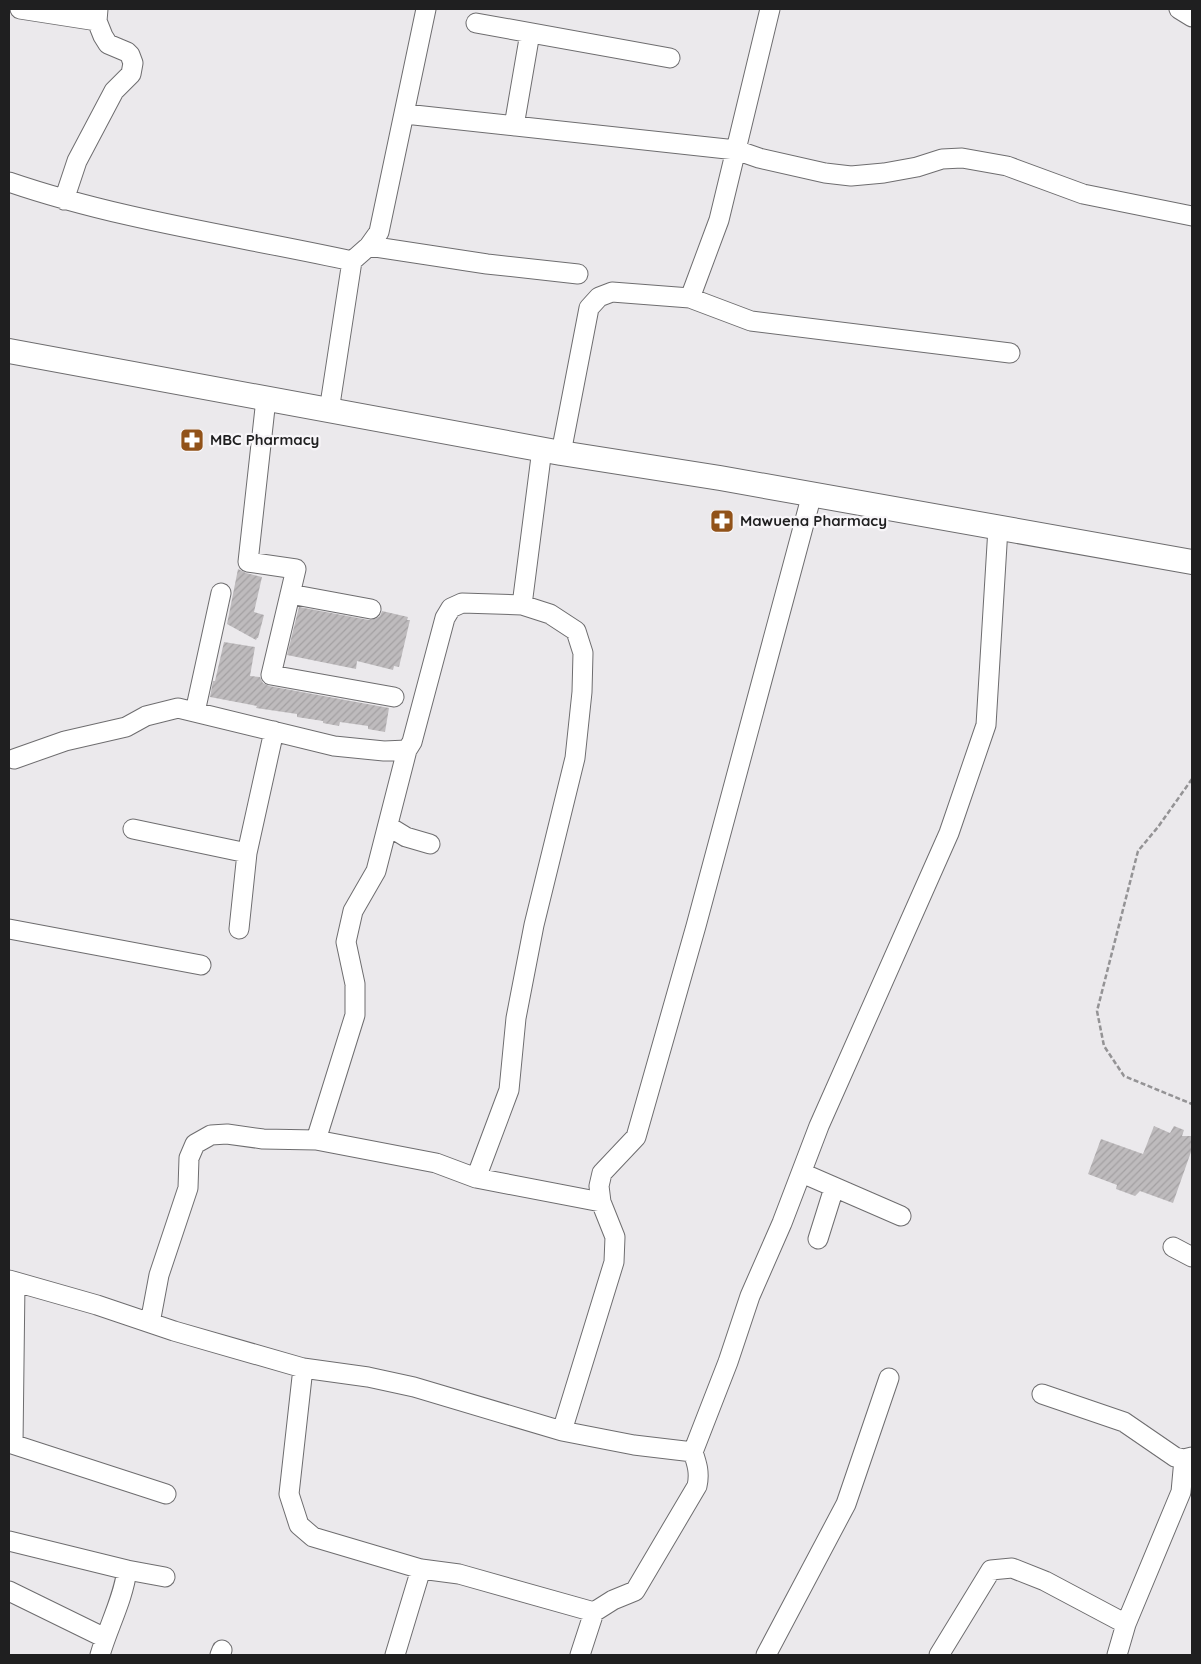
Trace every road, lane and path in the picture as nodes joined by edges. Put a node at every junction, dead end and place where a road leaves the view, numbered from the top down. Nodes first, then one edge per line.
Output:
1 (20, 9) edge
2 (426, 9) edge
3 (770, 9) edge
4 (1178, 9) edge
5 (97, 15) edge
6 (1192, 17) edge
7 (476, 23) dead end
8 (530, 32) junction
9 (670, 58) dead end
10 (405, 114) junction
11 (514, 126) junction
12 (736, 150) junction
13 (9, 182) edge
14 (64, 200) junction
15 (1192, 216) edge
16 (369, 246) junction
17 (352, 261) junction
18 (578, 274) dead end
19 (690, 298) junction
20 (9, 352) edge
21 (1010, 353) dead end
22 (266, 399) junction
23 (329, 411) junction
24 (551, 451) junction
25 (812, 494) junction
26 (998, 528) junction
27 (1192, 562) edge
28 (221, 593) dead end
29 (290, 594) junction
30 (522, 604) junction
31 (371, 608) dead end
32 (394, 696) dead end
33 (195, 712) junction
34 (274, 731) junction
35 (407, 750) junction
36 (14, 759) dead end
37 (1192, 779) edge
38 (388, 826) junction
39 (133, 829) dead end
40 (430, 844) dead end
41 (247, 853) junction
42 (9, 929) edge
43 (239, 929) dead end
44 (201, 965) dead end
45 (1192, 1104) edge
46 (316, 1140) junction
47 (802, 1174) junction
48 (476, 1178) junction
49 (834, 1188) junction
50 (601, 1202) junction
51 (901, 1216) dead end
52 (818, 1239) dead end
53 (1173, 1247) dead end
54 (1192, 1257) edge
55 (12, 1281) edge
56 (150, 1323) junction
57 (303, 1368) junction
58 (889, 1378) dead end
59 (1042, 1394) dead end
60 (562, 1431) junction
61 (11, 1444) edge
62 (693, 1452) junction
63 (1188, 1458) edge
64 (166, 1494) dead end
65 (9, 1541) edge
66 (421, 1569) junction
67 (127, 1570) junction
68 (165, 1578) dead end
69 (9, 1591) edge
70 (594, 1612) junction
71 (1126, 1624) junction
72 (102, 1647) edge
73 (394, 1655) edge
74 (580, 1655) edge
75 (766, 1655) edge
76 (939, 1655) edge
77 (1117, 1655) edge

1 - 5 street
2 - 10 street
3 - 12 street
4 - 6 street
5 - 14 street
7 - 8 street
8 - 9 street
8 - 11 street
10 - 11 street
10 - 16 street
11 - 12 street
12 - 15 street
12 - 19 street
13 - 14 street
14 - 17 street
16 - 17 street
16 - 18 street
17 - 23 street
19 - 21 street
19 - 24 street
20 - 22 main road
22 - 23 main road
22 - 29 street
23 - 24 main road
24 - 25 main road
24 - 30 street
25 - 26 main road
25 - 50 street
26 - 27 main road
26 - 47 street
28 - 33 street
29 - 31 street
29 - 32 street
30 - 35 street
30 - 48 street
33 - 34 street
33 - 36 street
34 - 35 street
34 - 41 street
35 - 38 street
37 - 45 path
38 - 40 street
38 - 46 street
39 - 41 street
41 - 43 street
42 - 44 street
46 - 48 street
46 - 56 street
47 - 49 street
47 - 62 street
48 - 50 street
49 - 51 street
49 - 52 street
50 - 60 street
53 - 54 street
55 - 56 street
55 - 61 street
56 - 57 street
57 - 60 street
57 - 66 street
58 - 75 street
59 - 63 street
60 - 62 street
61 - 64 street
62 - 70 street
63 - 71 street
65 - 67 street
66 - 70 street
66 - 73 street
67 - 68 street
67 - 72 street
69 - 72 street
70 - 74 street
71 - 76 street
71 - 77 street

